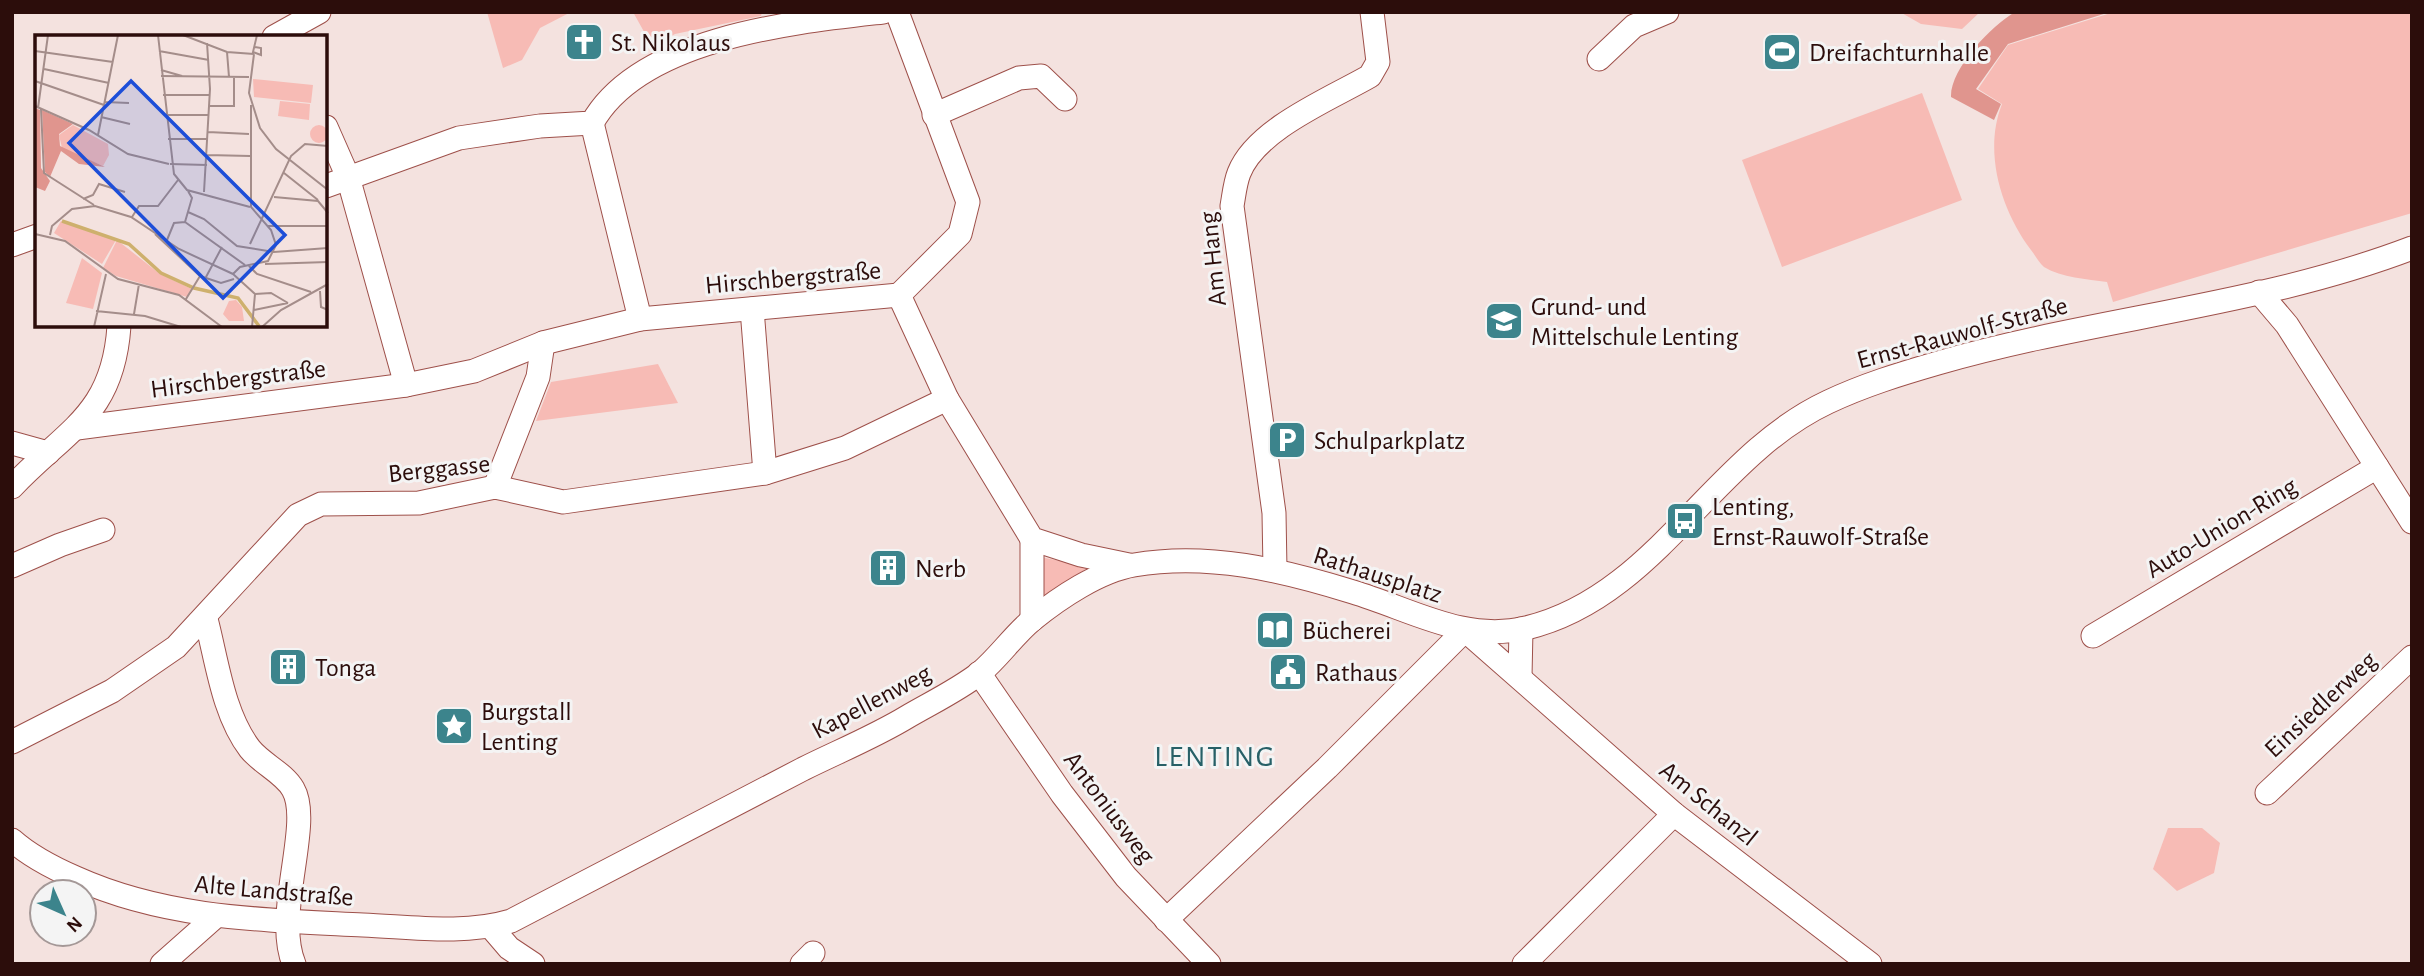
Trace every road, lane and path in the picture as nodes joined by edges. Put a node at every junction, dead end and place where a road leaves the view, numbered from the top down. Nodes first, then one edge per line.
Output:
1 (319, 12) edge
2 (883, 12) edge
3 (897, 12) edge
4 (1372, 12) edge
5 (1667, 12) edge
6 (287, 34) edge
7 (1599, 59) dead end
8 (1065, 99) dead end
9 (934, 115) junction
10 (592, 123) junction
11 (327, 129) edge
12 (348, 177) junction
13 (327, 187) edge
14 (35, 237) edge
15 (12, 245) edge
16 (2412, 248) edge
17 (2259, 292) junction
18 (899, 295) junction
19 (752, 309) junction
20 (640, 319) junction
21 (119, 327) edge
22 (543, 343) junction
23 (406, 385) junction
24 (947, 399) junction
25 (77, 428) junction
26 (12, 443) edge
27 (48, 453) junction
28 (2377, 467) junction
29 (765, 472) junction
30 (12, 487) edge
31 (495, 487) junction
32 (2412, 522) edge
33 (103, 530) dead end
34 (1032, 539) junction
35 (1129, 565) junction
36 (12, 566) edge
37 (1275, 570) junction
38 (206, 618) junction
39 (1032, 620) junction
40 (1521, 629) junction
41 (1465, 630) junction
42 (2093, 636) dead end
43 (2412, 657) edge
44 (979, 673) junction
45 (1520, 677) junction
46 (12, 742) edge
47 (2267, 793) dead end
48 (1674, 814) junction
49 (12, 840) edge
50 (215, 917) junction
51 (1166, 919) junction
52 (287, 921) junction
53 (491, 927) junction
54 (162, 964) edge
55 (294, 964) edge
56 (533, 964) edge
57 (1209, 964) edge
58 (1524, 964) edge
59 (1870, 964) edge

1 - 6 street
2 - 10 street
3 - 9 street
4 - 37 street, Am Hang
5 - 7 street
8 - 9 street
9 - 18 street
10 - 12 street
10 - 20 street
11 - 12 street
12 - 13 street
12 - 23 street
14 - 15 street
16 - 17 street, Ernst-Rauwolf-Straße
17 - 28 street
17 - 40 street, Ernst-Rauwolf-Straße
18 - 19 street, Hirschbergstraße
18 - 24 street, Hirschbergstraße
19 - 20 street, Hirschbergstraße
19 - 29 street
20 - 22 street, Hirschbergstraße
21 - 25 street
22 - 23 street, Hirschbergstraße
22 - 31 street
23 - 25 street, Hirschbergstraße
24 - 29 street, Berggasse
24 - 34 street, Hirschbergstraße
25 - 27 street
26 - 27 street
27 - 30 street
28 - 32 street
28 - 42 street, Auto-Union-Ring
29 - 31 street, Berggasse
31 - 38 street, Berggasse
33 - 36 street
34 - 35 street
34 - 39 street
35 - 37 street, Kapellenweg
35 - 39 street, Kapellenweg
37 - 41 street, Rathausplatz
38 - 46 street, Berggasse
38 - 52 street
39 - 44 street, Kapellenweg
40 - 41 street, Ernst-Rauwolf-Straße
40 - 45 street
41 - 45 street, Am Schanzl
41 - 51 street
43 - 47 street, Einsiedlerweg
44 - 51 street, Antoniusweg
44 - 53 street, Kapellenweg
45 - 48 street, Am Schanzl
48 - 58 street
48 - 59 street, Am Schanzl
49 - 50 street, Alte Landstraße
50 - 52 street, Alte Landstraße
50 - 54 street
51 - 57 street, Antoniusweg
52 - 53 street, Alte Landstraße
52 - 55 street
53 - 56 street

